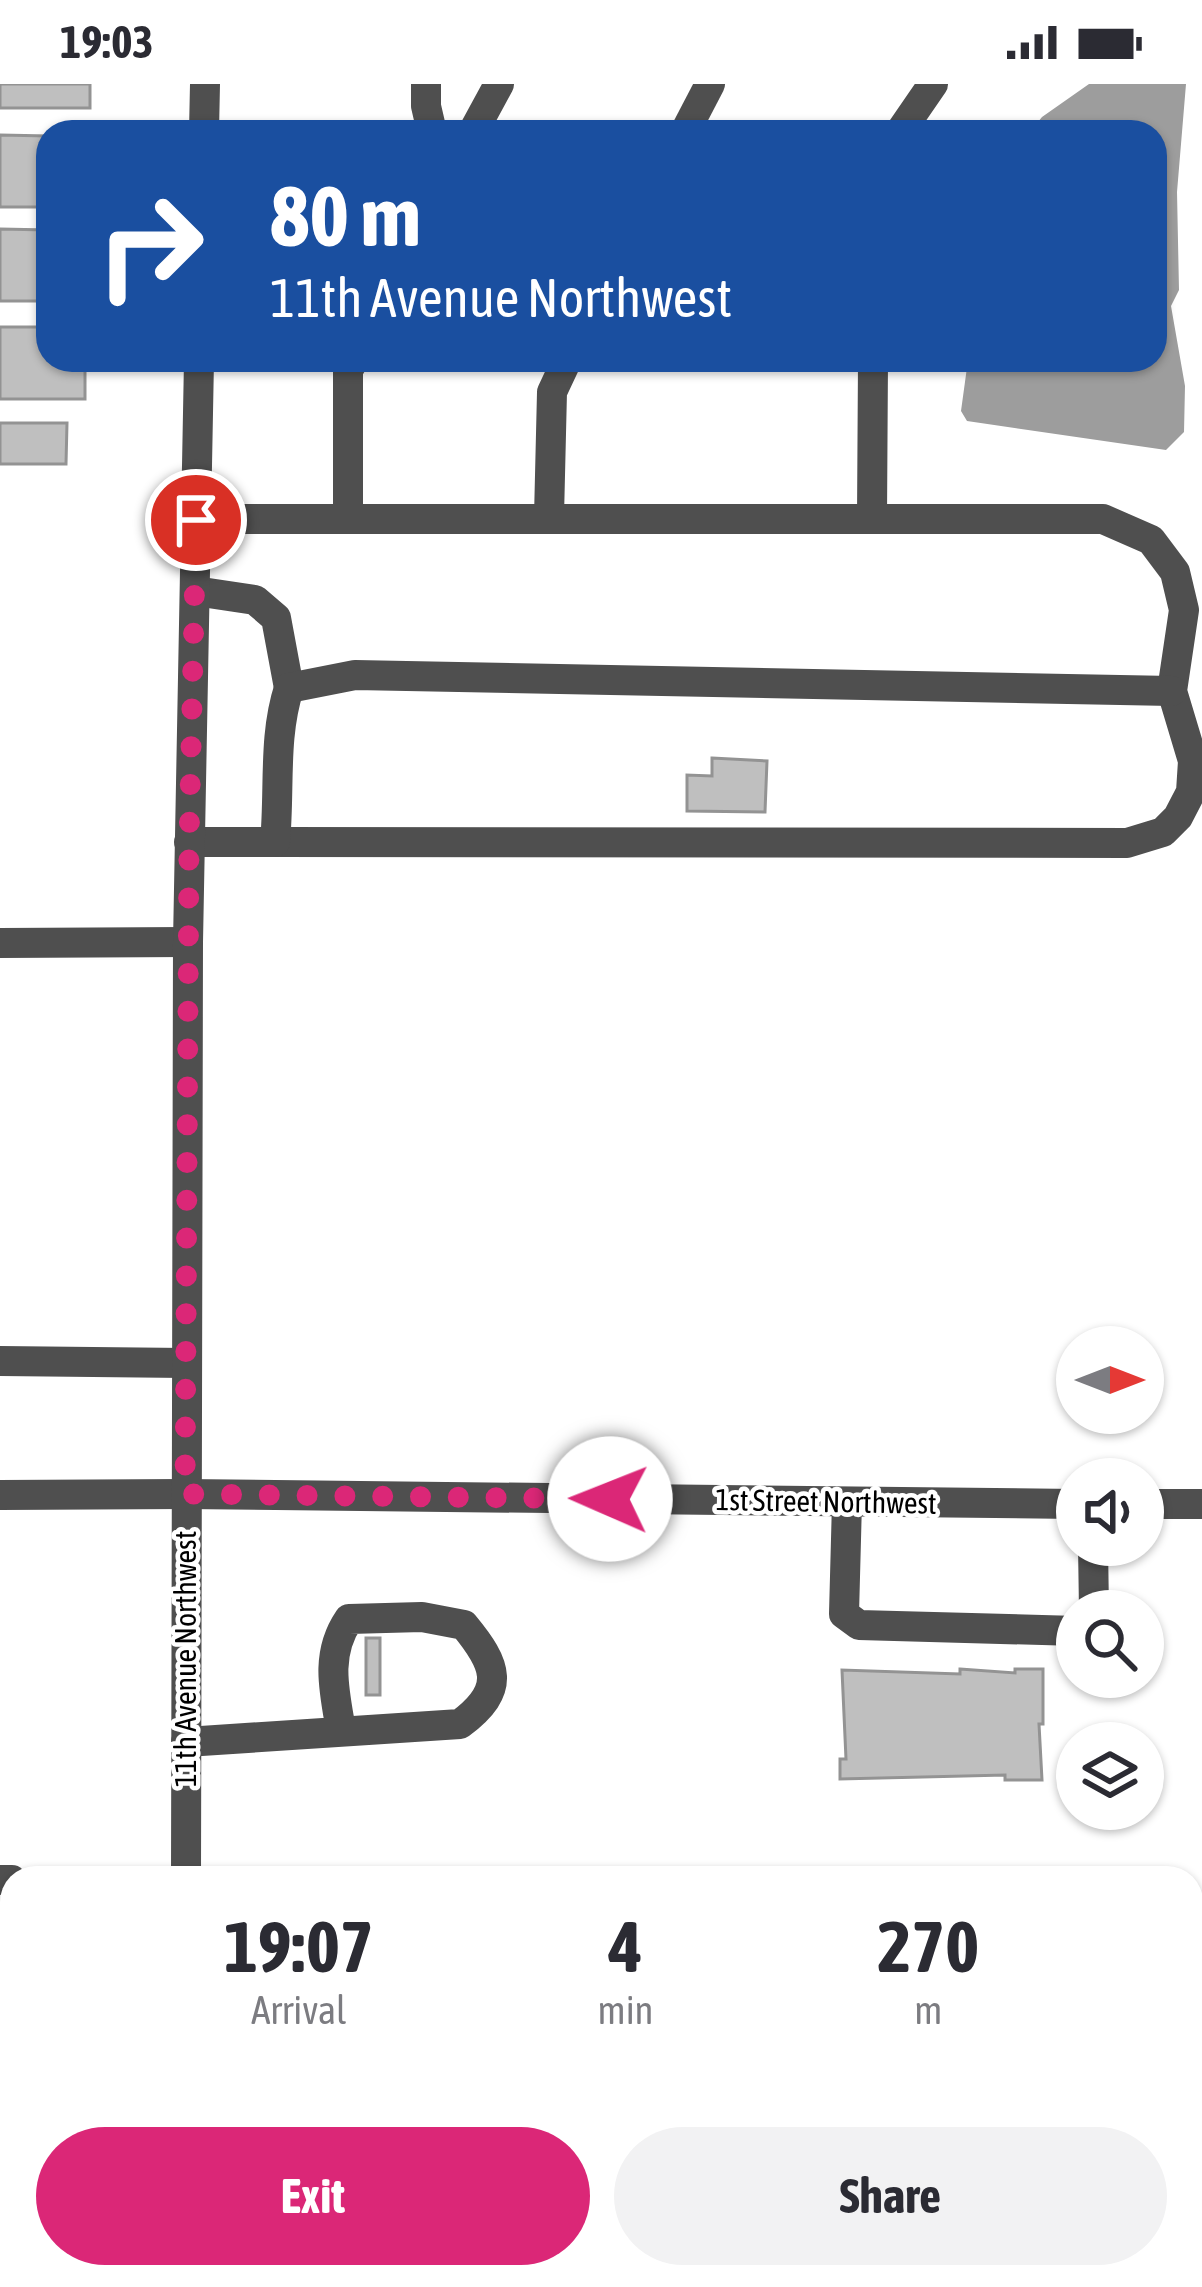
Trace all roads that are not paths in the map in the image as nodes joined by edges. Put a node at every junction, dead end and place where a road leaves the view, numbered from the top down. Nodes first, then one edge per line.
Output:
1 (205, 84) edge
2 (426, 84) edge
3 (499, 84) edge
4 (710, 84) edge
5 (933, 84) edge
6 (204, 120) edge
7 (429, 120) edge
8 (480, 120) edge
9 (691, 120) edge
10 (908, 120) edge
11 (200, 372) edge
12 (348, 372) edge
13 (561, 372) edge
14 (874, 372) edge
15 (348, 517) junction
16 (549, 518) junction
17 (872, 518) junction
18 (196, 520) junction
19 (194, 591) junction
20 (289, 688) junction
21 (1172, 691) junction
22 (189, 842) junction
23 (274, 842) junction
24 (188, 942) junction
25 (0, 943) edge
26 (0, 1361) edge
27 (186, 1363) junction
28 (185, 1494) junction
29 (0, 1496) edge
30 (847, 1502) junction
31 (1056, 1504) edge
32 (1164, 1504) edge
33 (1202, 1504) edge
34 (1056, 1630) edge
35 (341, 1730) junction
36 (186, 1742) junction
37 (186, 1866) edge

1 - 6 street
2 - 7 street
3 - 8 street
4 - 9 street
5 - 10 street
11 - 18 street, 11th Avenue Northwest
12 - 15 street
13 - 16 street
14 - 17 street
15 - 16 street
15 - 18 street
16 - 17 street
17 - 21 street
18 - 19 street, 11th Avenue Northwest
19 - 20 street
19 - 22 street, 11th Avenue Northwest
20 - 21 street
20 - 23 street
21 - 23 street
22 - 23 street
22 - 24 street, 11th Avenue Northwest
24 - 25 street
24 - 27 street, 11th Avenue Northwest
26 - 27 street
27 - 28 street, 11th Avenue Northwest
28 - 29 street, 1st Street Northwest
28 - 30 street, 1st Street Northwest
28 - 36 street, 11th Avenue Northwest
30 - 31 street, 1st Street Northwest
30 - 34 street
32 - 33 street
35 - 35 street
35 - 36 street
36 - 37 street, 11th Avenue Northwest

